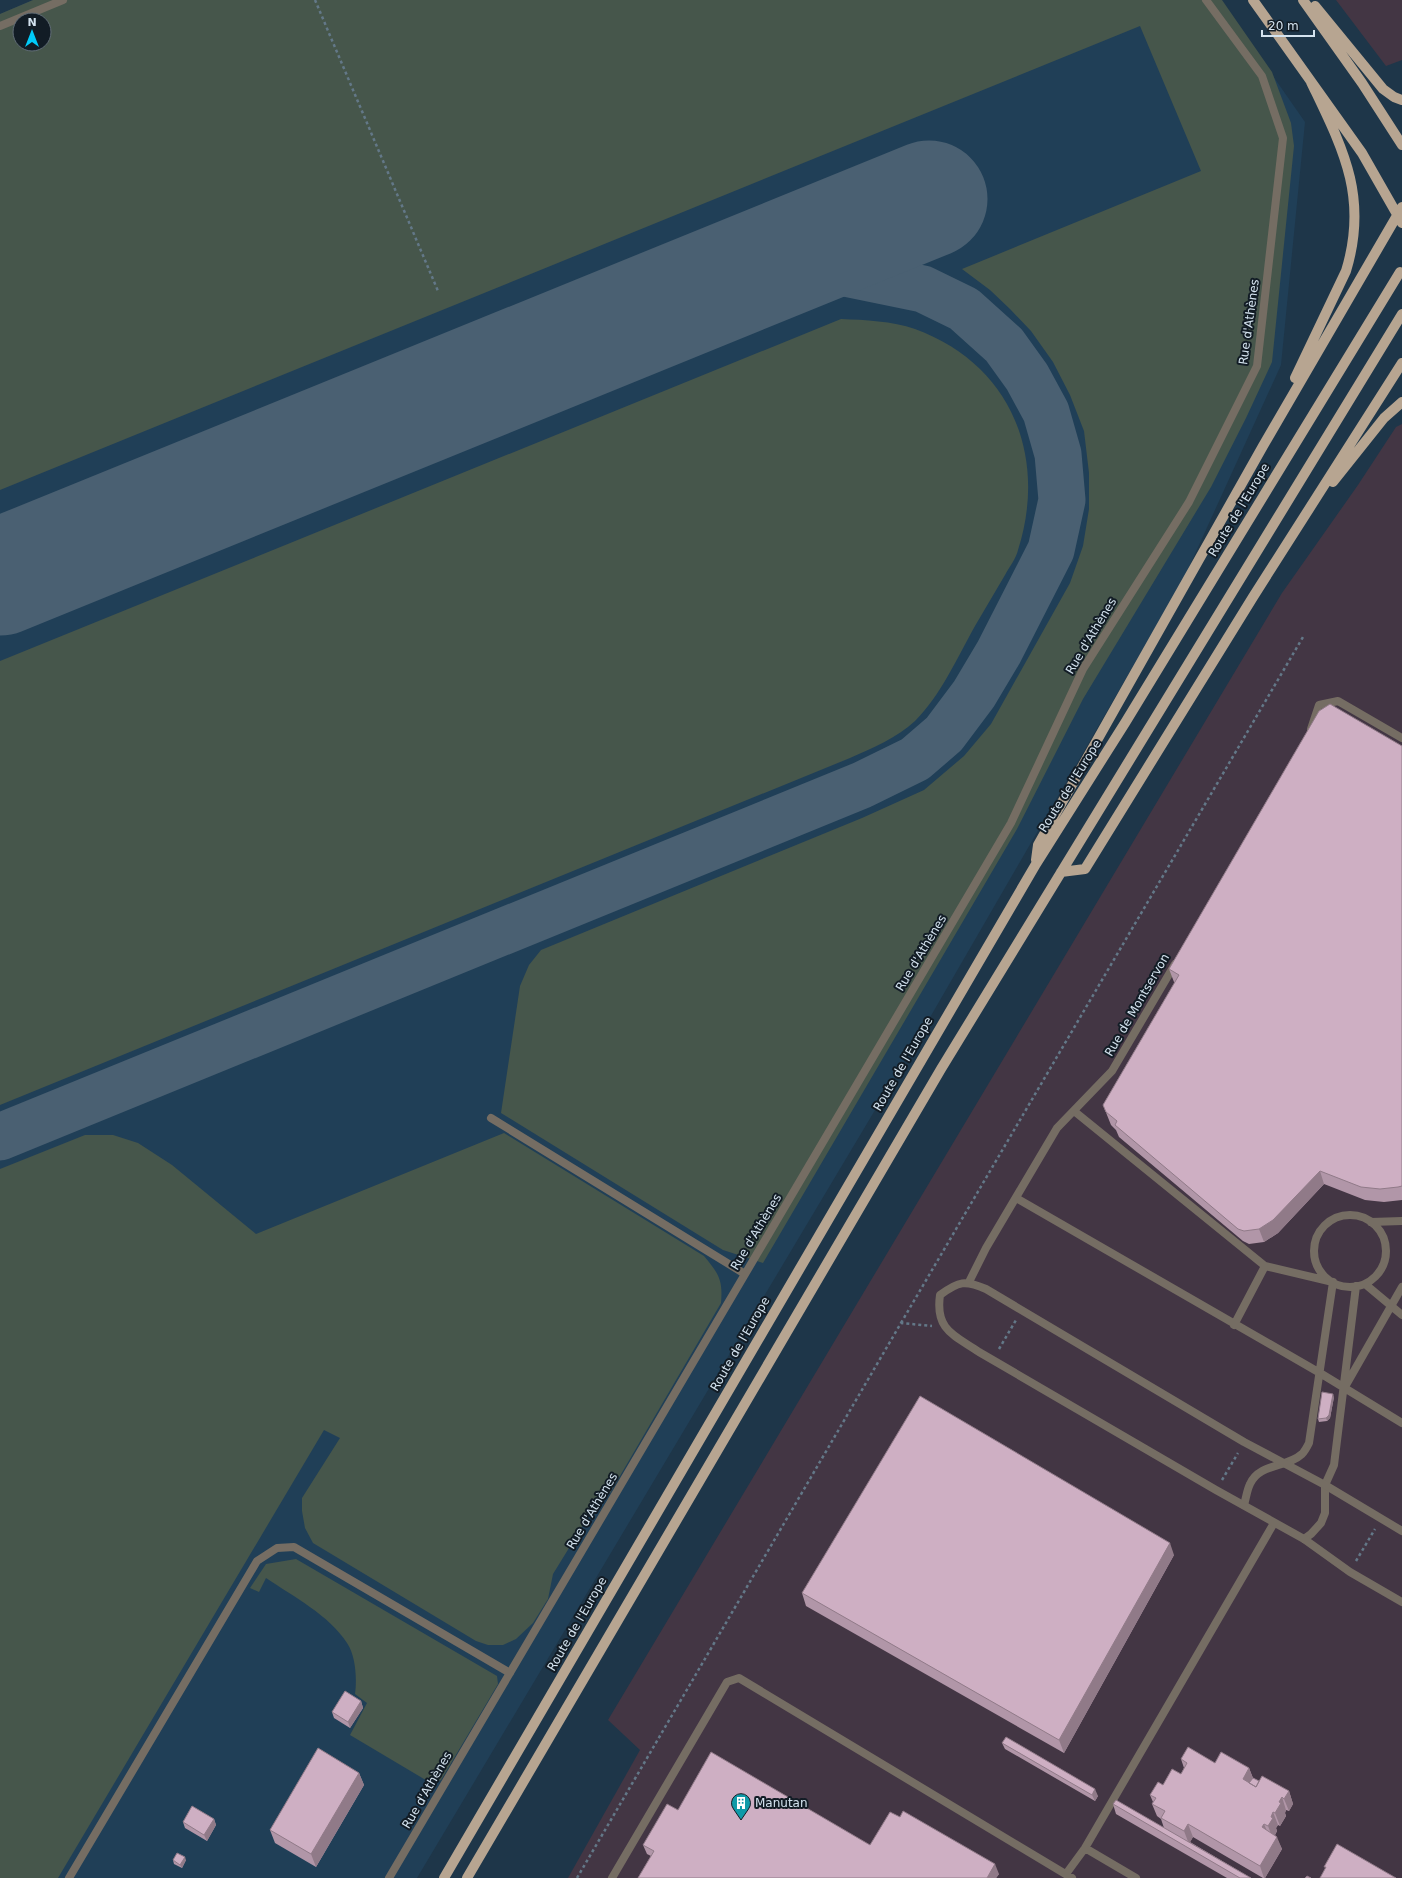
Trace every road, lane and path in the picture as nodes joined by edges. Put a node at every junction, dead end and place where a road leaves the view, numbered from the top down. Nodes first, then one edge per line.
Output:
1 (63, 0) edge
2 (315, 0) edge
3 (1206, 0) edge
4 (1253, 0) edge
5 (1303, 0) edge
6 (1310, 0) edge
7 (0, 26) edge
8 (1311, 82) junction
9 (1402, 100) edge
10 (1402, 145) edge
11 (1401, 215) edge
12 (1400, 272) dead end
13 (438, 291) dead end
14 (1402, 314) edge
15 (1402, 363) edge
16 (1402, 402) edge
17 (1263, 446) junction
18 (1300, 523) junction
19 (1303, 637) dead end
20 (1402, 738) edge
21 (1306, 740) edge
22 (1036, 864) junction
23 (1061, 872) junction
24 (1181, 954) edge
25 (1074, 1111) junction
26 (491, 1118) dead end
27 (1016, 1198) junction
28 (1402, 1221) edge
29 (1371, 1222) junction
30 (1266, 1266) junction
31 (745, 1274) junction
32 (968, 1282) junction
33 (1333, 1282) junction
34 (1365, 1284) junction
35 (1356, 1286) junction
36 (1402, 1287) edge
37 (1391, 1306) junction
38 (1022, 1310) junction
39 (1402, 1315) edge
40 (901, 1323) junction
41 (1234, 1325) junction
42 (944, 1328) junction
43 (992, 1360) junction
44 (1320, 1373) junction
45 (1343, 1389) junction
46 (1402, 1423) edge
47 (1244, 1442) junction
48 (1281, 1464) junction
49 (1325, 1485) junction
50 (1216, 1490) junction
51 (1244, 1505) junction
52 (1381, 1519) junction
53 (1274, 1523) junction
54 (1402, 1531) edge
55 (1304, 1539) junction
56 (1350, 1572) junction
57 (1402, 1602) edge
58 (510, 1673) junction
59 (1085, 1848) junction
60 (1069, 1876) edge
61 (69, 1878) edge
62 (389, 1878) edge
63 (444, 1878) edge
64 (467, 1878) edge
65 (577, 1878) edge
66 (612, 1878) edge
67 (1136, 1878) edge

1 - 7 street
2 - 13 path
3 - 31 street, Rue d'Athènes
4 - 8 main road
5 - 10 main road
6 - 9 main road
8 - 11 main road
8 - 17 main road
11 - 17 main road
12 - 22 main road, Route de l'Europe
14 - 23 main road
15 - 18 main road
16 - 18 main road
17 - 22 main road
18 - 23 main road
19 - 40 path
20 - 21 street
22 - 63 main road, Route de l'Europe
23 - 64 main road
24 - 25 street, Rue de Montservon
25 - 27 street, Rue de Montservon
25 - 30 street
26 - 31 street
27 - 32 street, Rue de Montservon
27 - 41 street
28 - 29 street
29 - 33 street
29 - 34 street
30 - 33 street
30 - 41 street
31 - 58 street, Rue d'Athènes
32 - 38 street
32 - 42 street
33 - 35 street
33 - 44 street
34 - 35 street
34 - 37 street
35 - 45 street
36 - 37 street
37 - 39 street
37 - 45 street
38 - 43 path
38 - 47 street
40 - 42 path
40 - 65 path
41 - 44 street
42 - 43 street
43 - 50 street
44 - 45 street
44 - 48 street
45 - 46 street
45 - 49 street
47 - 48 street
47 - 50 path
48 - 49 street
48 - 51 street
49 - 52 street
49 - 55 street
50 - 51 street
51 - 53 street
52 - 54 street
52 - 56 path
53 - 55 street
53 - 59 street
55 - 56 street
56 - 57 street
58 - 61 street
58 - 62 street, Rue d'Athènes
59 - 60 street
59 - 67 street
60 - 66 street

